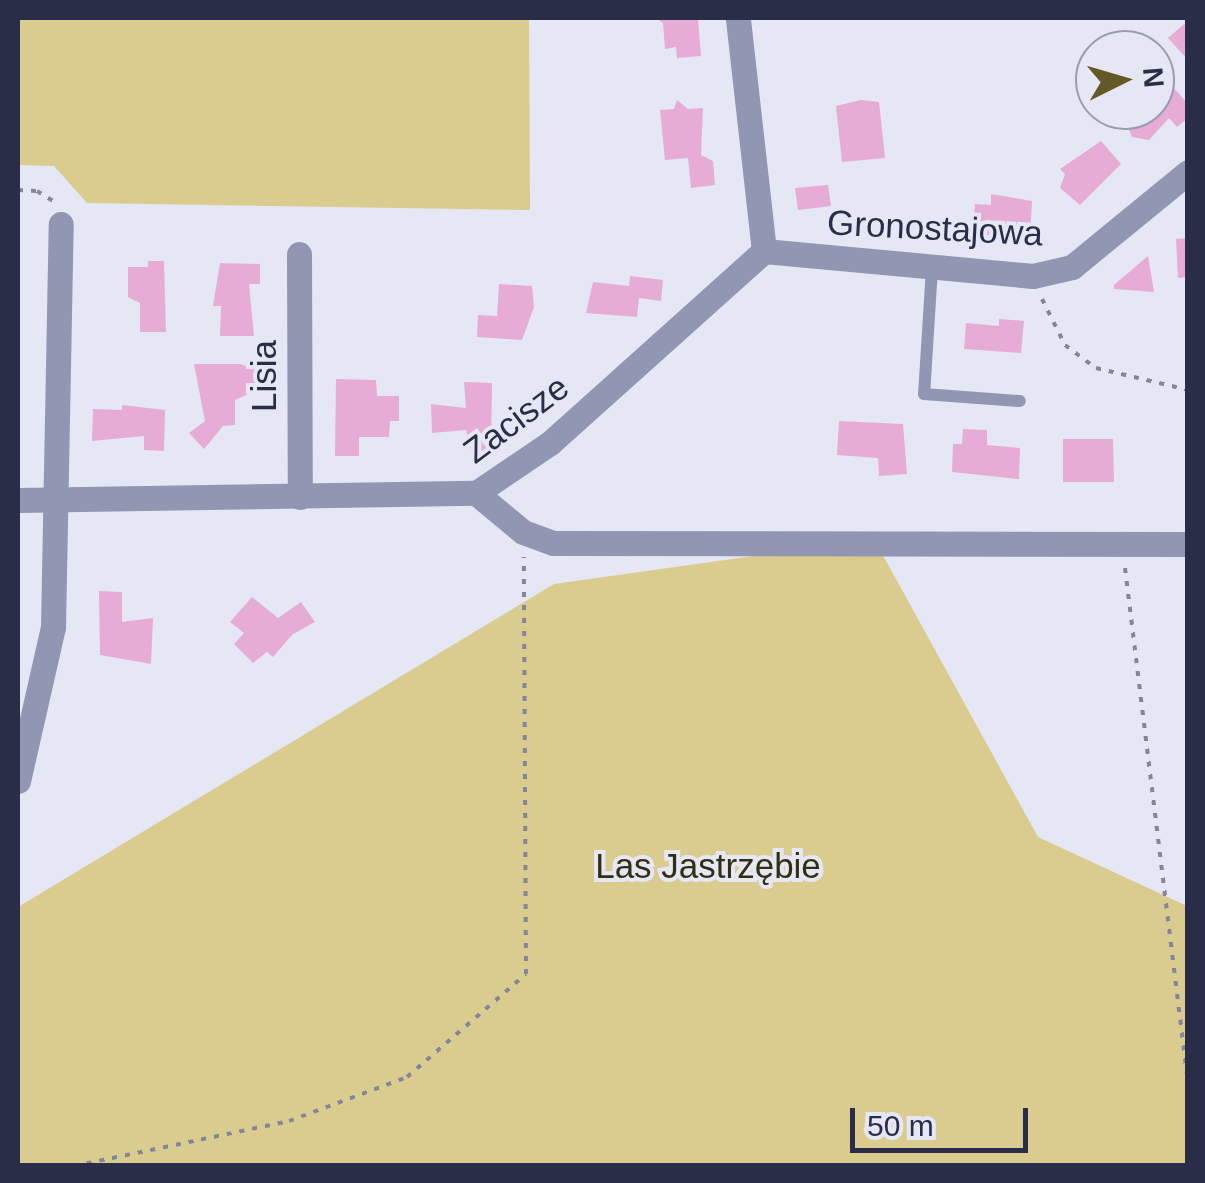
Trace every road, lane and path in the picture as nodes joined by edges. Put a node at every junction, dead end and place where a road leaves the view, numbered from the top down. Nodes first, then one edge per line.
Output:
1 (738, 18) edge
2 (1188, 172) edge
3 (18, 190) edge
4 (61, 224) joint
5 (764, 251) junction
6 (299, 254) dead end
7 (932, 268) junction
8 (1033, 276) junction
9 (1188, 390) edge
10 (1020, 402) dead end
11 (476, 493) junction
12 (300, 497) junction
13 (18, 500) edge
14 (56, 500) junction
15 (524, 532) junction
16 (1122, 544) junction
17 (1188, 544) edge
18 (18, 782) edge
19 (1188, 1083) edge
20 (74, 1166) edge

1 - 5 street
2 - 8 street, Gronostajowa
3 - 4 path
4 - 14 street
5 - 7 street, Gronostajowa
5 - 11 street, Zacisze
6 - 12 street, Lisia
7 - 8 street, Gronostajowa
7 - 10 lane
8 - 9 path
11 - 12 street, Zacisze
11 - 15 street
12 - 14 street, Zacisze
13 - 14 street, Zacisze
14 - 18 street
15 - 16 street
15 - 20 path
16 - 17 street
16 - 19 path

